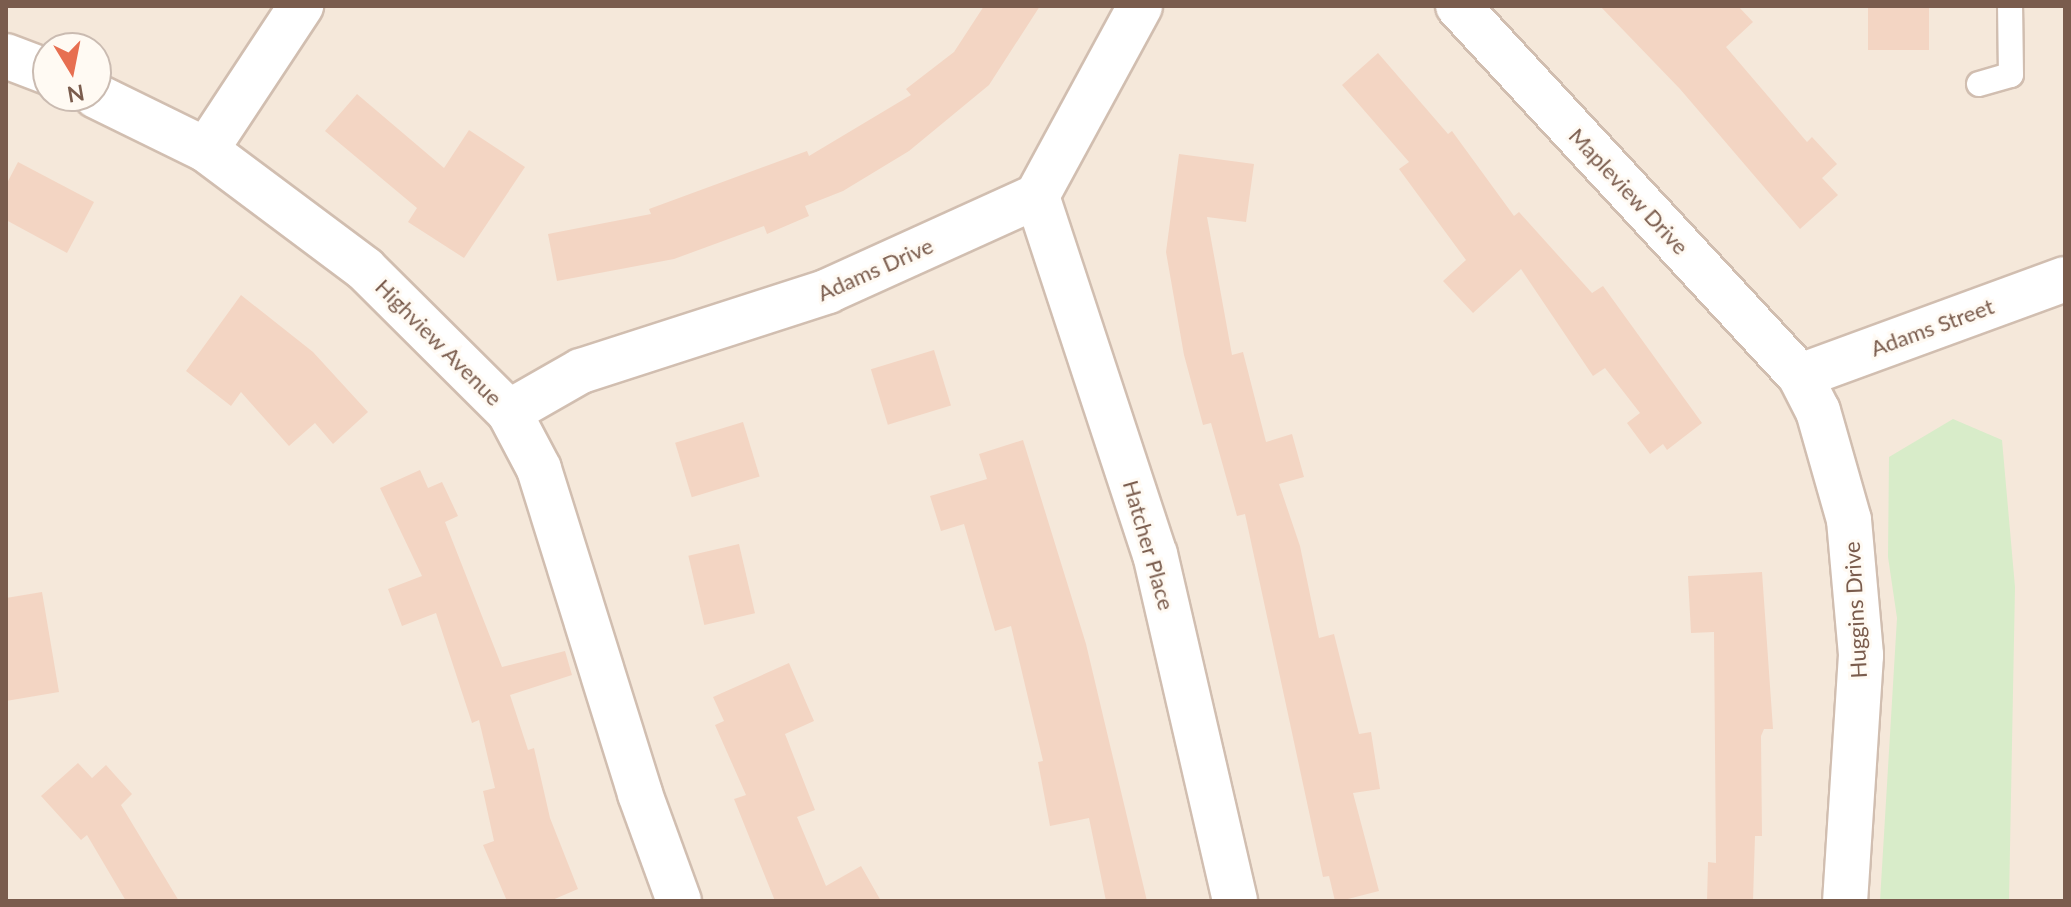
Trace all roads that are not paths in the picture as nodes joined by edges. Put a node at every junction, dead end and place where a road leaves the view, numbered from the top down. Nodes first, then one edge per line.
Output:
1 (301, 6) edge
2 (1140, 6) edge
3 (1458, 6) edge
4 (2010, 6) edge
5 (6, 56) edge
6 (32, 66) edge
7 (1979, 84) dead end
8 (112, 104) edge
9 (206, 150) junction
10 (1037, 196) junction
11 (2065, 279) edge
12 (1800, 376) junction
13 (509, 412) junction
14 (679, 901) edge
15 (1235, 901) edge
16 (1845, 901) edge

1 - 9 street
2 - 10 street
3 - 12 street, Mapleview Drive
4 - 7 lane
5 - 6 street
8 - 9 street, Highview Avenue
9 - 13 street, Highview Avenue
10 - 13 street, Adams Drive
10 - 15 street, Hatcher Place
11 - 12 street, Adams Street
12 - 16 street, Huggins Drive
13 - 14 street, Highview Avenue

